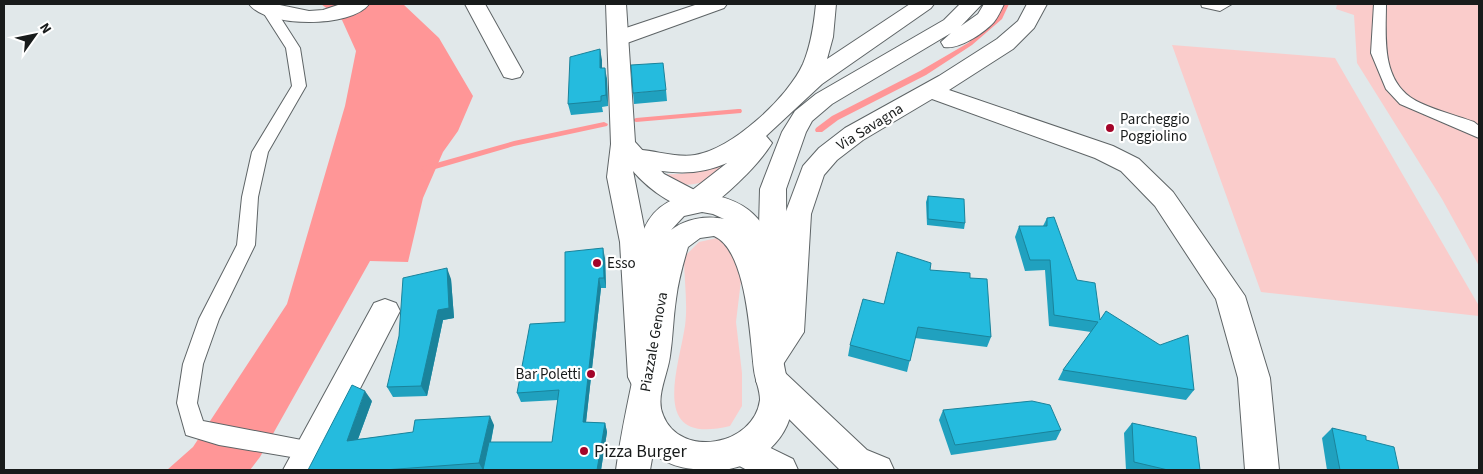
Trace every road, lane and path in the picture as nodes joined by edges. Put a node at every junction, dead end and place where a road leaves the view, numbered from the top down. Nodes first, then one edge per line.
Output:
1 (359, 4) edge
2 (475, 4) edge
3 (616, 4) edge
4 (718, 4) edge
5 (900, 4) edge
6 (924, 4) edge
7 (953, 4) edge
8 (972, 4) edge
9 (994, 4) edge
10 (1037, 4) edge
11 (1207, 4) edge
12 (1226, 4) edge
13 (1380, 4) edge
14 (265, 5) edge
15 (829, 7) edge
16 (619, 38) junction
17 (812, 70) junction
18 (512, 72) dead end
19 (852, 83) junction
20 (929, 91) junction
21 (807, 98) junction
22 (773, 117) junction
23 (1479, 133) edge
24 (626, 137) junction
25 (695, 202) junction
26 (664, 283) junction
27 (760, 296) junction
28 (385, 311) dead end
29 (769, 361) junction
30 (645, 392) junction
31 (304, 460) edge
32 (744, 460) edge
33 (633, 470) edge
34 (781, 470) edge
35 (877, 470) edge
36 (1262, 470) edge

1 - 14 main road
2 - 18 main road
3 - 16 main road
4 - 16 main road
5 - 17 main road
6 - 21 main road
7 - 21 main road
8 - 19 main road
9 - 19 main road
10 - 20 main road, Via Savagna
11 - 12 lane
13 - 23 lane
14 - 31 lane
15 - 17 main road
16 - 24 main road
17 - 21 main road
19 - 21 main road
20 - 29 main road, Via Savagna
20 - 36 main road
21 - 22 main road
21 - 29 main road
22 - 24 main road
22 - 25 main road
24 - 25 main road
24 - 30 main road
25 - 26 main road, Piazzale Genova
25 - 27 main road, Piazzale Genova
26 - 27 main road, Piazzale Genova
26 - 30 main road, Piazzale Genova
27 - 29 main road, Piazzale Genova
28 - 31 main road
29 - 32 main road, Piazzale Genova
29 - 35 main road
30 - 32 main road, Piazzale Genova
30 - 33 main road
32 - 34 main road

